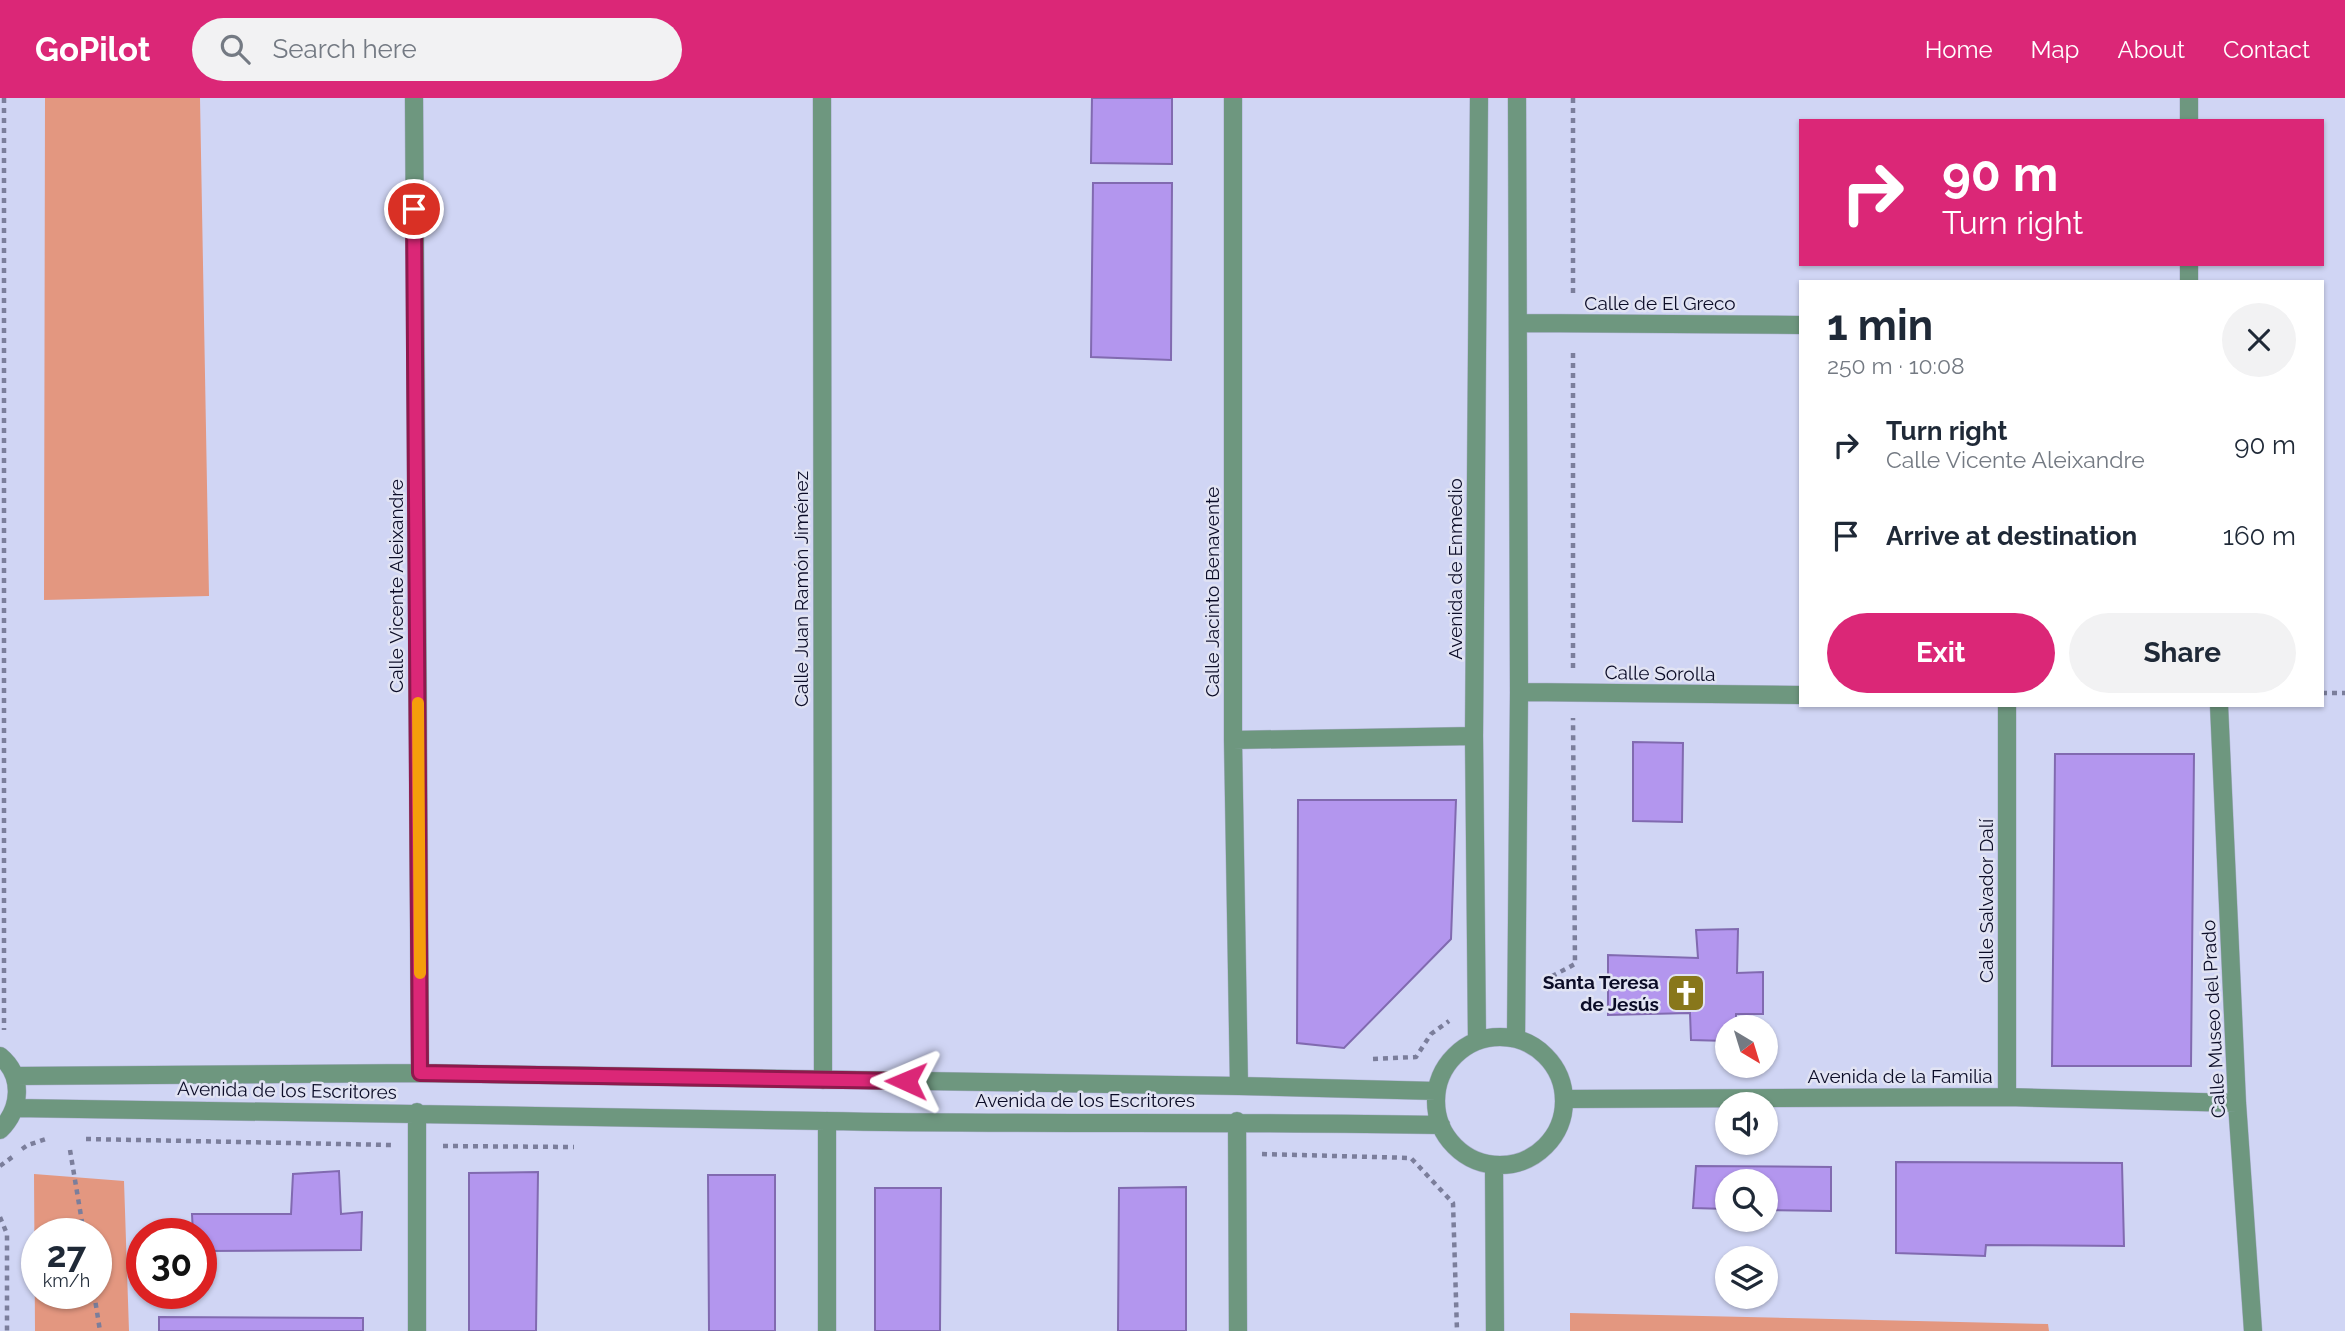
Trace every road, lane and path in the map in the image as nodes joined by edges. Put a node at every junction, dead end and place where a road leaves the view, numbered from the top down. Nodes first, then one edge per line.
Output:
1 (4, 98) edge
2 (414, 98) edge
3 (822, 98) edge
4 (1233, 98) edge
5 (1479, 98) edge
6 (1517, 98) edge
7 (2189, 98) edge
8 (2189, 119) edge
9 (1519, 323) junction
10 (1799, 325) edge
11 (1519, 692) junction
12 (2324, 693) edge
13 (2345, 693) edge
14 (1799, 695) edge
15 (2007, 707) edge
16 (2219, 707) edge
17 (1474, 736) junction
18 (1233, 740) junction
19 (12, 1036) dead end
20 (1516, 1039) junction
21 (1477, 1041) junction
22 (0, 1056) edge
23 (420, 1073) junction
24 (15, 1076) junction
25 (823, 1080) junction
26 (1239, 1086) junction
27 (1436, 1091) junction
28 (2007, 1097) junction
29 (1564, 1098) junction
30 (2237, 1103) junction
31 (15, 1108) junction
32 (49, 1108) junction
33 (417, 1112) junction
34 (827, 1121) junction
35 (1237, 1121) junction
36 (1441, 1125) junction
37 (0, 1130) edge
38 (48, 1138) junction
39 (59, 1138) dead end
40 (84, 1139) dead end
41 (417, 1146) junction
42 (576, 1147) dead end
43 (70, 1150) dead end
44 (1237, 1154) junction
45 (1494, 1165) junction
46 (0, 1166) edge
47 (0, 1217) edge
48 (81, 1218) edge
49 (97, 1309) edge
50 (7, 1331) edge
51 (100, 1331) edge
52 (417, 1331) edge
53 (827, 1331) edge
54 (1238, 1331) edge
55 (1457, 1331) edge
56 (1494, 1331) edge
57 (2253, 1331) edge

1 - 19 path
2 - 23 street, Calle Vicente Aleixandre
3 - 25 street, Calle Juan Ramón Jiménez
4 - 18 street, Calle Jacinto Benavente
5 - 17 street, Avenida de Enmedio
6 - 9 street
7 - 8 street
9 - 10 street, Calle de El Greco
9 - 11 street
11 - 14 street, Calle Sorolla
11 - 20 street
12 - 13 path
15 - 28 street, Calle Salvador Dalí
16 - 30 street, Calle Museo del Prado
17 - 18 street
17 - 21 street, Avenida de Enmedio
18 - 26 street, Calle Jacinto Benavente
20 - 21 street
20 - 29 street
21 - 27 street
22 - 24 street
23 - 24 street, Avenida de los Escritores
23 - 25 street, Avenida de los Escritores
24 - 31 street
25 - 26 street, Avenida de los Escritores
26 - 27 street, Avenida de los Escritores
27 - 36 street
28 - 29 street, Avenida de la Familia
28 - 30 street, Avenida de la Familia
29 - 45 street
30 - 57 street, Calle Museo del Prado
31 - 32 street, Avenida de los Escritores
31 - 37 street
32 - 33 street, Avenida de los Escritores
32 - 38 path
33 - 34 street, Avenida de los Escritores
33 - 41 street
34 - 35 street, Avenida de los Escritores
34 - 53 street
35 - 36 street, Avenida de los Escritores
35 - 44 street
36 - 45 street
38 - 39 path
38 - 46 path
40 - 41 path
41 - 42 path
41 - 52 street
43 - 48 path
44 - 54 street
44 - 55 path
45 - 56 street
47 - 50 path
49 - 51 path

